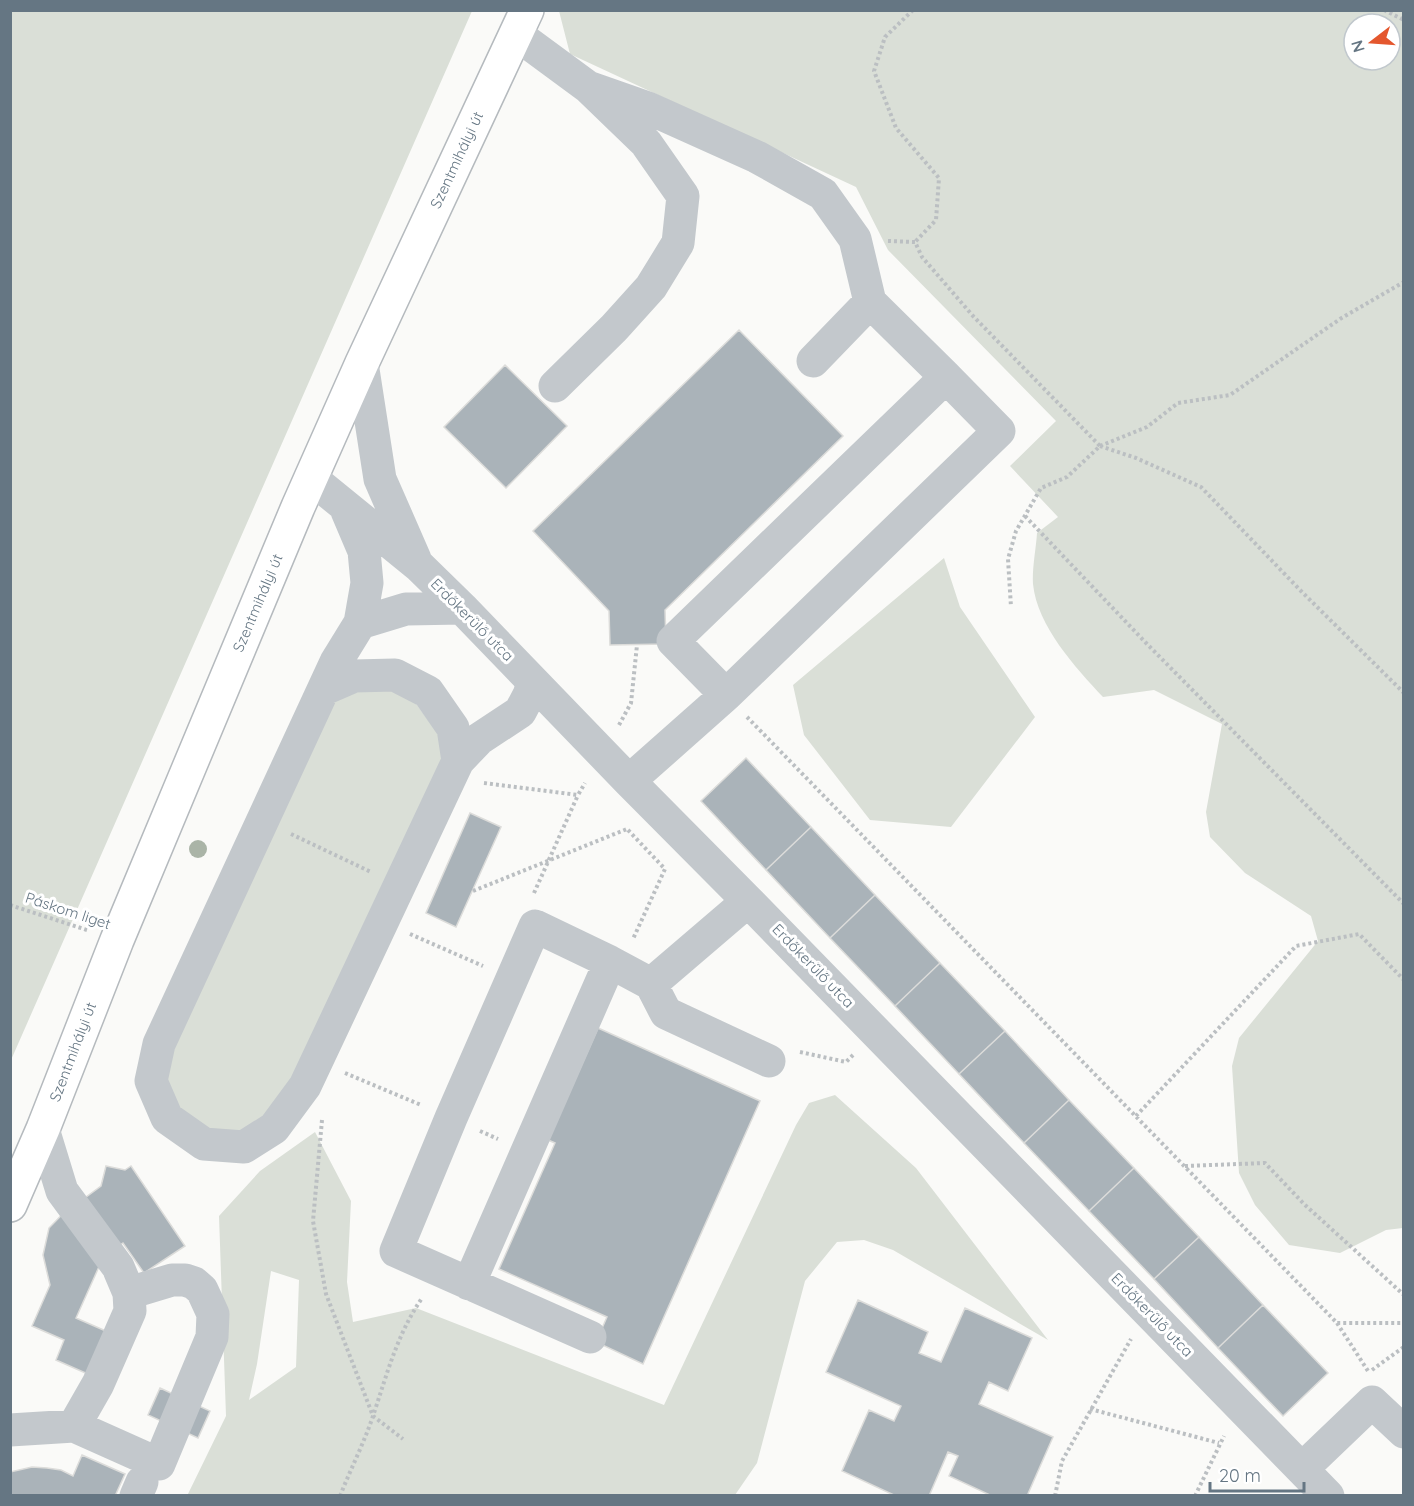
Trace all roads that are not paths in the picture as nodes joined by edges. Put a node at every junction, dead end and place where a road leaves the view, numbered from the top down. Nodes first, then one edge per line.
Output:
1 (522, 22) edge
2 (588, 87) junction
3 (870, 302) junction
4 (813, 361) dead end
5 (362, 363) junction
6 (946, 377) junction
7 (555, 386) dead end
8 (311, 478) junction
9 (345, 506) junction
10 (419, 566) junction
11 (462, 608) junction
12 (360, 623) junction
13 (533, 682) junction
14 (324, 689) junction
15 (726, 695) junction
16 (520, 712) junction
17 (562, 712) junction
18 (466, 771) junction
19 (629, 781) junction
20 (748, 901) junction
21 (616, 965) junction
22 (651, 984) junction
23 (770, 1061) road end
24 (43, 1129) junction
25 (10, 1205) edge
26 (454, 1278) junction
27 (129, 1293) junction
28 (590, 1338) dead end
29 (74, 1426) junction
30 (10, 1430) edge
31 (1404, 1432) edge
32 (1302, 1469) junction
33 (1328, 1496) edge

1 - 2 street
1 - 5 main road, Szentmihályi út
2 - 3 street
2 - 7 street
3 - 4 street
3 - 6 street
5 - 8 main road, Szentmihályi út
5 - 10 street
6 - 15 street
6 - 15 street
8 - 9 street, Erdőkerülő utca
8 - 24 main road, Szentmihályi út
9 - 10 street, Erdőkerülő utca
9 - 12 street
10 - 11 street, Erdőkerülő utca
11 - 12 street
11 - 13 street, Erdőkerülő utca
12 - 14 street
13 - 16 street
13 - 17 street, Erdőkerülő utca
14 - 18 street
14 - 18 street
15 - 19 street
16 - 17 street
16 - 18 street
17 - 19 street, Erdőkerülő utca
19 - 20 street, Erdőkerülő utca
20 - 22 street
20 - 32 street, Erdőkerülő utca
21 - 22 street
21 - 26 street
21 - 26 street
22 - 23 street
24 - 25 main road, Szentmihályi út
24 - 27 street
26 - 28 street
27 - 29 street
27 - 29 street
29 - 30 street
31 - 32 street
32 - 33 street, Erdőkerülő utca

